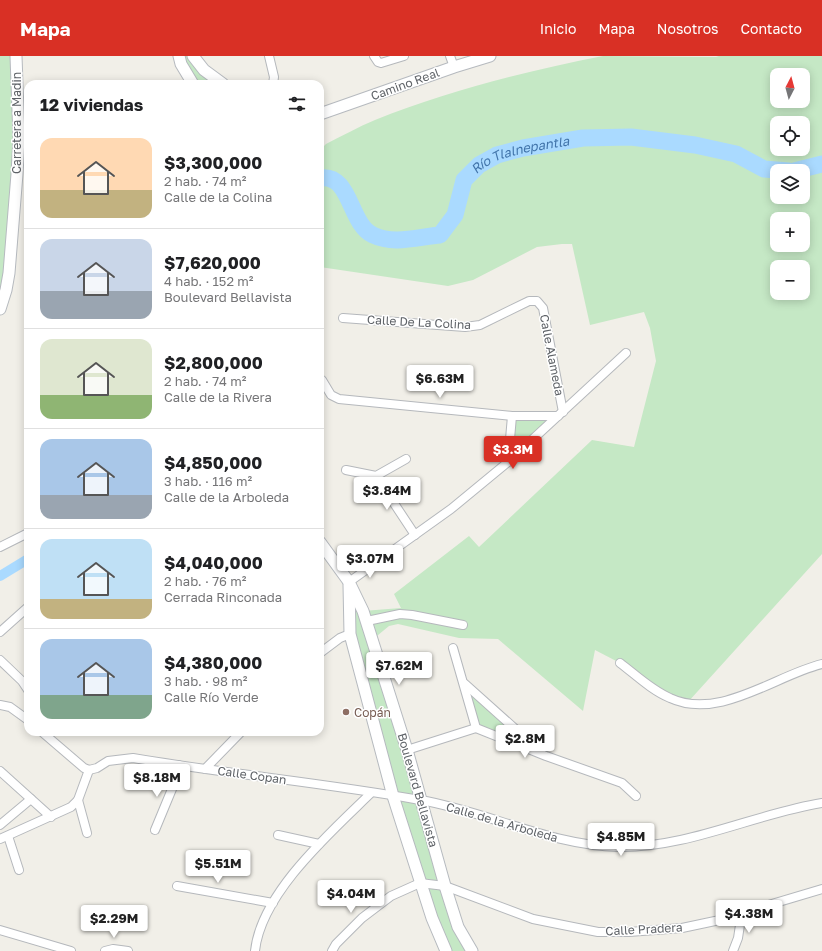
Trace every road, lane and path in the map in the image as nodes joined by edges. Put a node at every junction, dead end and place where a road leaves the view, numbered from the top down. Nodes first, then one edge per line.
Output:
1 (16, 56) edge
2 (179, 56) edge
3 (193, 56) edge
4 (268, 56) edge
5 (374, 56) edge
6 (404, 56) edge
7 (450, 56) edge
8 (490, 56) edge
9 (465, 60) edge
10 (454, 67) junction
11 (191, 80) edge
12 (218, 80) edge
13 (274, 80) edge
14 (324, 113) edge
15 (537, 301) joint
16 (0, 309) edge
17 (343, 318) dead end
18 (626, 353) dead end
19 (324, 383) edge
20 (560, 414) junction
21 (512, 416) junction
22 (406, 459) dead end
23 (508, 462) junction
24 (346, 470) dead end
25 (376, 476) junction
26 (24, 535) edge
27 (415, 535) junction
28 (0, 547) edge
29 (324, 548) edge
30 (349, 582) junction
31 (24, 611) edge
32 (367, 621) junction
33 (463, 625) dead end
34 (0, 632) edge
35 (350, 634) junction
36 (453, 648) dead end
37 (324, 650) edge
38 (0, 660) edge
39 (620, 663) dead end
40 (821, 663) edge
41 (24, 678) edge
42 (464, 683) junction
43 (1, 703) edge
44 (24, 715) edge
45 (476, 728) junction
46 (48, 736) edge
47 (237, 736) edge
48 (407, 750) junction
49 (546, 756) junction
50 (179, 765) junction
51 (205, 768) junction
52 (89, 770) junction
53 (0, 771) edge
54 (371, 793) junction
55 (393, 796) junction
56 (636, 796) dead end
57 (31, 799) junction
58 (78, 800) junction
59 (421, 800) junction
60 (822, 803) edge
61 (51, 817) junction
62 (0, 825) edge
63 (155, 830) dead end
64 (87, 833) dead end
65 (278, 835) dead end
66 (8, 836) junction
67 (0, 839) edge
68 (319, 844) junction
69 (18, 870) dead end
70 (420, 883) junction
71 (177, 886) dead end
72 (445, 886) junction
73 (822, 889) edge
74 (273, 903) junction
75 (742, 912) junction
76 (0, 930) edge
77 (443, 950) edge
78 (72, 951) edge
79 (106, 951) edge
80 (128, 951) edge
81 (255, 951) edge
82 (332, 951) edge
83 (472, 951) edge
84 (733, 951) edge

1 - 16 main road, Carretera a Madin
2 - 11 main road
3 - 12 main road
4 - 13 street
5 - 6 street
7 - 10 street
8 - 9 main road, Camino Real
9 - 10 main road, Camino Real
10 - 14 main road, Camino Real
15 - 17 street, Calle De La Colina
15 - 20 street, Calle Alameda
18 - 20 street
19 - 21 street
20 - 21 street
20 - 23 street
21 - 23 street
22 - 25 street
23 - 27 street
24 - 25 street
25 - 27 street
26 - 28 street
27 - 30 street
29 - 30 main road, Boulevard Bellavista
30 - 32 main road, Boulevard Bellavista
30 - 35 main road, Boulevard Bellavista
31 - 34 street
32 - 33 street
32 - 48 main road, Boulevard Bellavista
35 - 37 street
35 - 55 main road, Boulevard Bellavista
36 - 42 street
38 - 41 street
39 - 40 street
42 - 45 street
42 - 49 street
43 - 44 street
45 - 48 street
45 - 49 street
46 - 52 street
47 - 51 street
48 - 59 main road, Boulevard Bellavista
49 - 56 street
50 - 51 street, Calle Copan
50 - 52 street, Calle Copan
50 - 63 street
51 - 54 street, Calle Copan
52 - 58 street
53 - 57 street
54 - 55 street, Calle Copan
54 - 68 street
55 - 59 street, Calle de la Arboleda
55 - 70 main road, Boulevard Bellavista
57 - 61 street
57 - 62 street
58 - 61 street
58 - 64 street
59 - 60 street, Calle de la Arboleda
59 - 72 main road, Boulevard Bellavista
61 - 66 street
65 - 68 street
66 - 67 street
66 - 69 street
68 - 74 street
70 - 72 street, Calle Pradera
70 - 77 main road, Boulevard Bellavista
70 - 82 street
71 - 74 street
72 - 75 street, Calle Pradera
72 - 83 main road, Boulevard Bellavista
73 - 75 street, Calle Pradera
74 - 81 street
75 - 84 street
76 - 78 street
79 - 80 street

